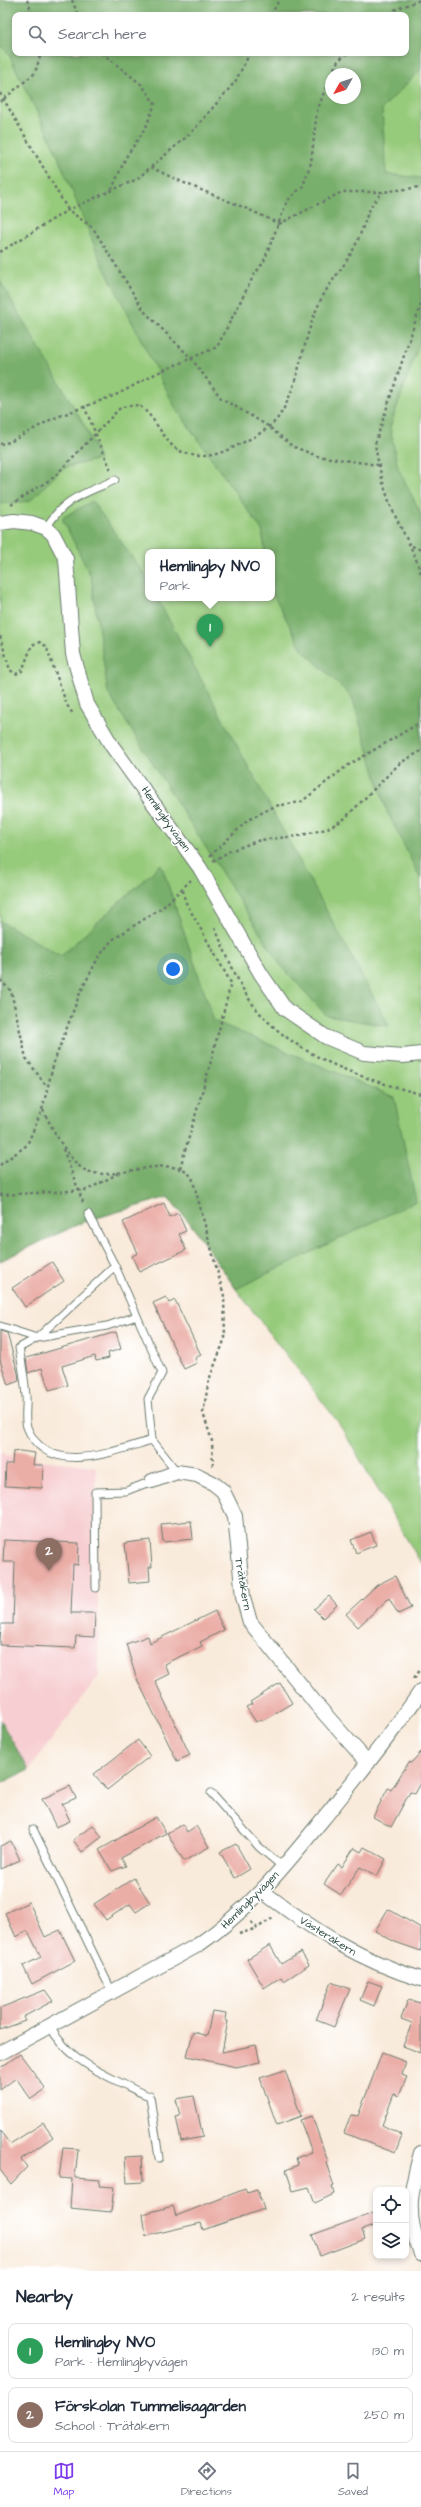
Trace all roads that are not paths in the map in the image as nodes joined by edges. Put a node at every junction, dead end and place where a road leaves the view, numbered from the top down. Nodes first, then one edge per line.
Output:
1 (115, 480) road end
2 (0, 524) edge
3 (46, 528) junction
4 (421, 1054) edge
5 (88, 1214) road end
6 (115, 1266) junction
7 (137, 1316) junction
8 (0, 1326) edge
9 (37, 1338) junction
10 (152, 1440) junction
11 (177, 1472) junction
12 (152, 1481) joint
13 (96, 1588) dead end
14 (421, 1691) edge
15 (421, 1709) edge
16 (405, 1714) junction
17 (368, 1763) junction
18 (211, 1793) dead end
19 (34, 1829) dead end
20 (284, 1867) junction
21 (262, 1891) junction
22 (421, 1979) edge
23 (112, 1992) junction
24 (49, 2025) junction
25 (0, 2053) edge
26 (421, 2152) edge
27 (159, 2158) dead end
28 (421, 2254) edge

1 - 3 lane
2 - 3 street
3 - 4 street, Hemlingbyvägen
5 - 6 lane
6 - 7 lane
6 - 9 lane
7 - 9 lane
7 - 10 lane
8 - 9 lane
9 - 10 lane
10 - 11 lane
11 - 12 street, Trätåkern
11 - 17 street, Trätåkern
12 - 13 lane
14 - 16 street, Hemlingbyvägen
15 - 16 street
16 - 17 street, Hemlingbyvägen
17 - 20 street, Hemlingbyvägen
18 - 20 lane
19 - 23 lane
20 - 21 street, Hemlingbyvägen
21 - 22 street, Västeråkern
21 - 23 street, Hemlingbyvägen
23 - 24 street, Hemlingbyvägen
24 - 25 street, Hemlingbyvägen
24 - 27 lane
26 - 28 street

